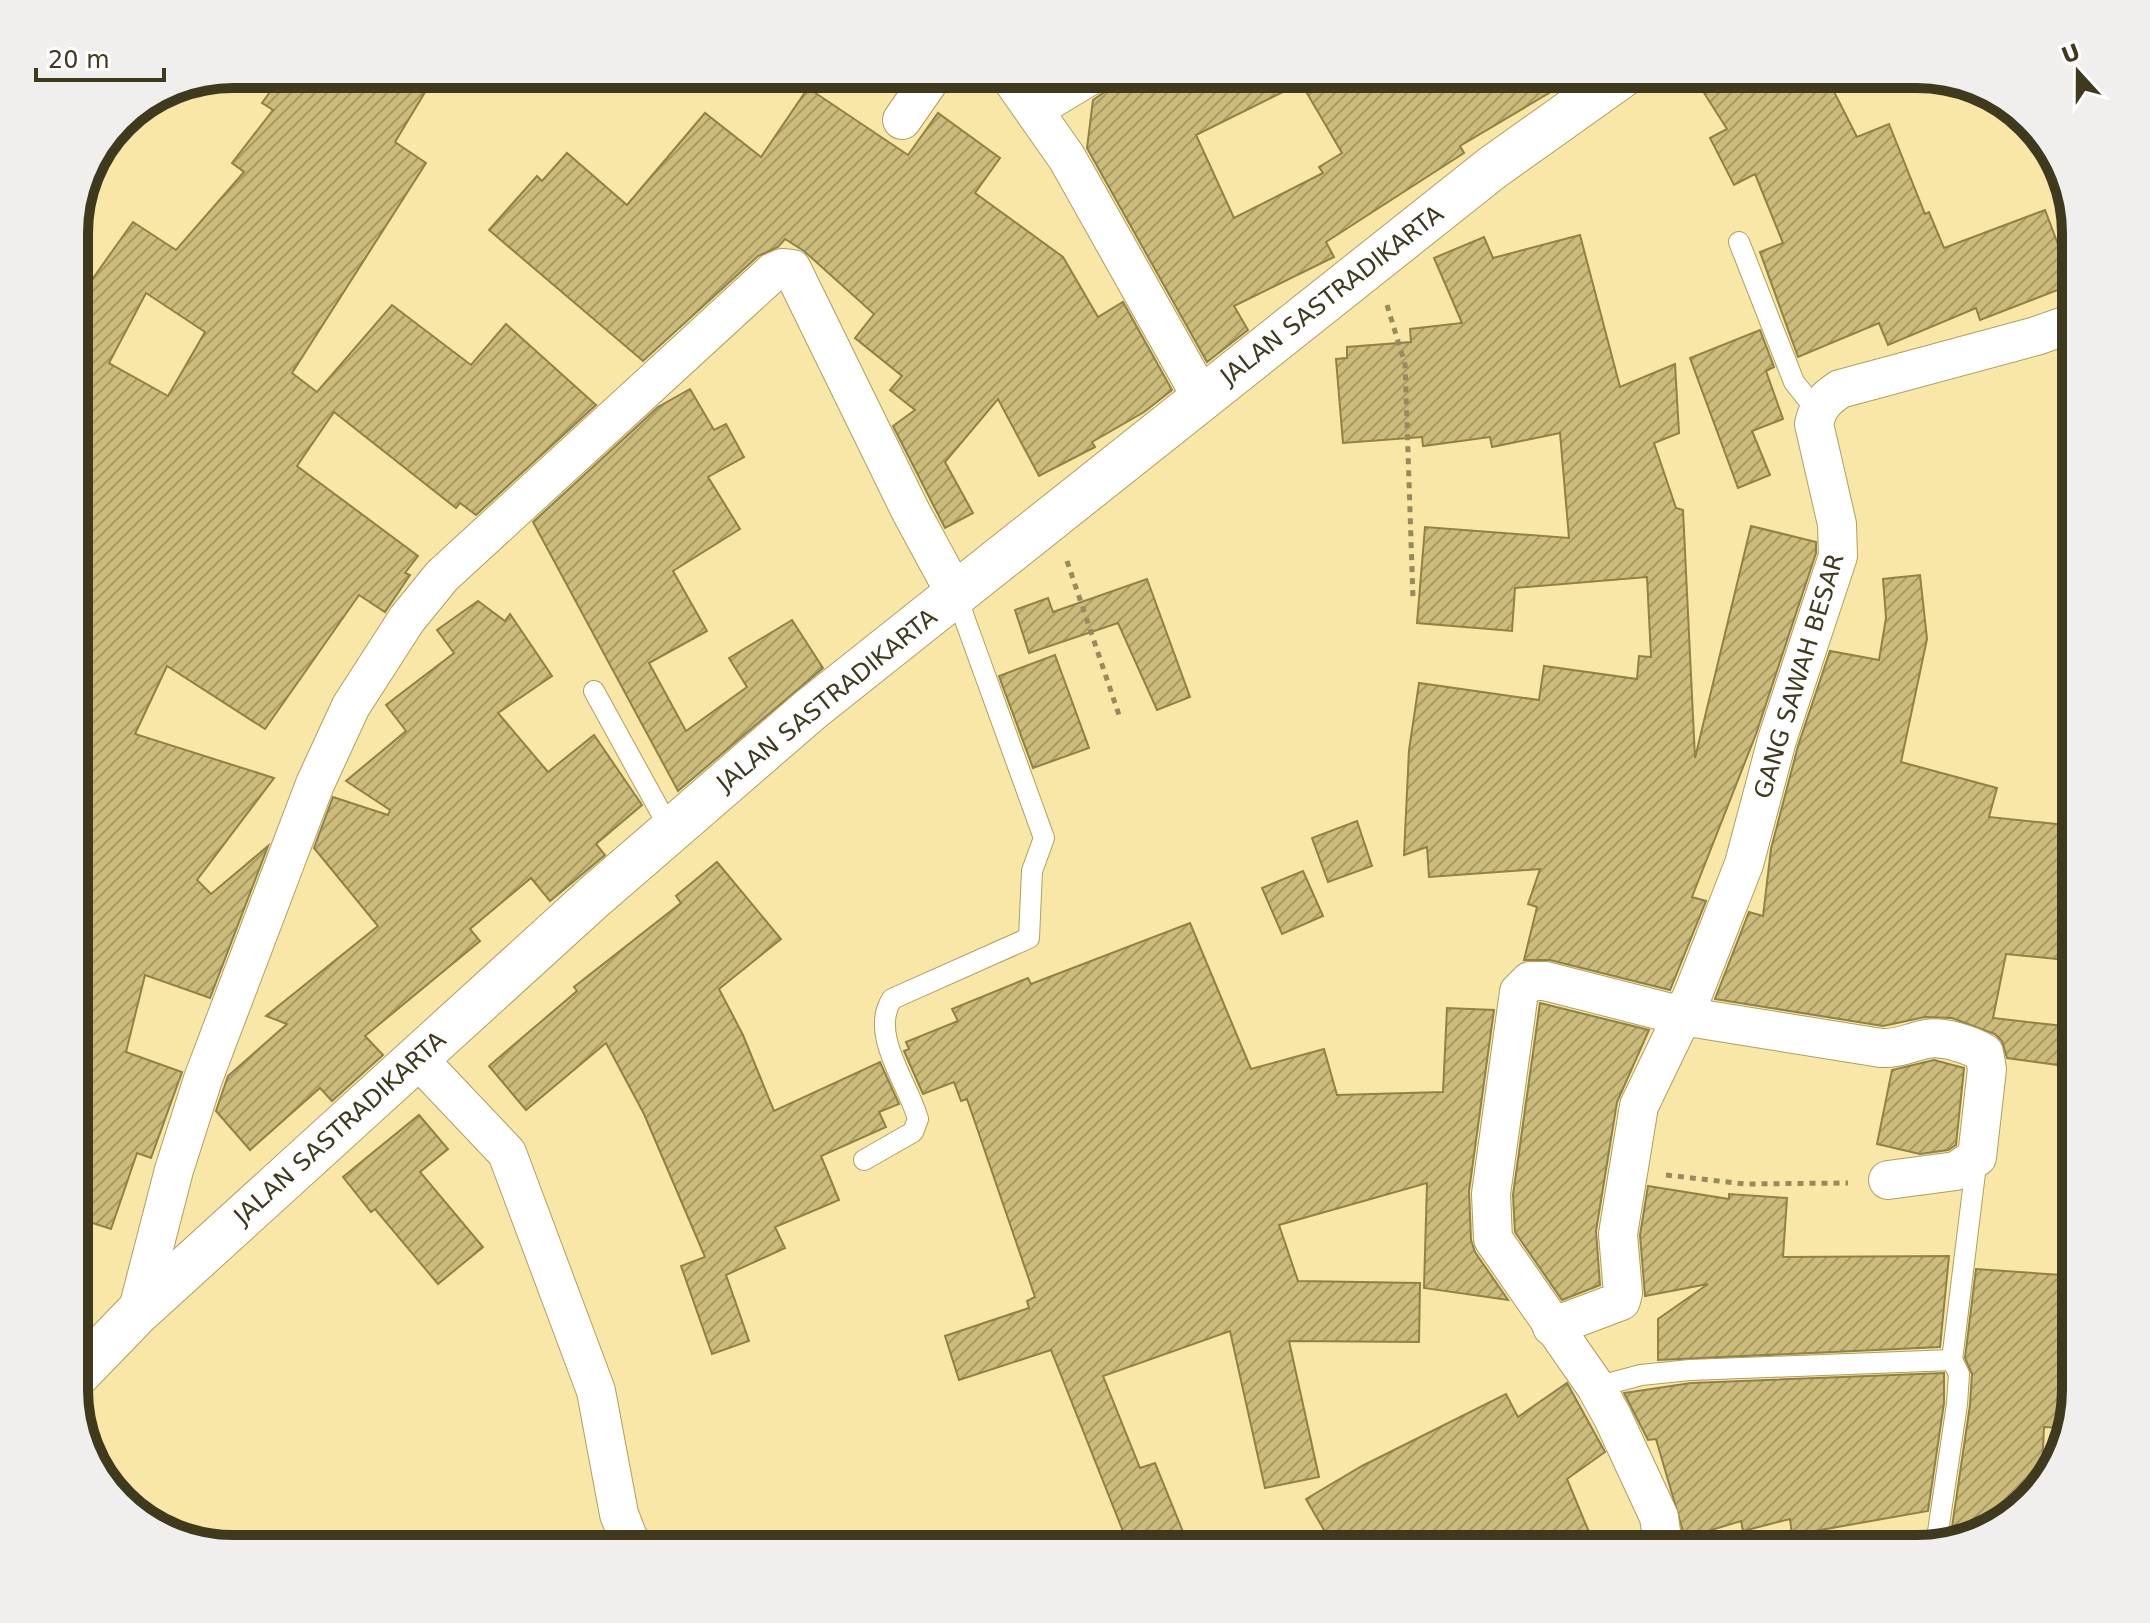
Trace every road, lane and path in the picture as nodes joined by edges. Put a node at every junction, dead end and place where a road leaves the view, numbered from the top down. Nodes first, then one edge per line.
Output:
1 (924, 88) edge
2 (1019, 88) edge
3 (1070, 88) edge
4 (1604, 88) edge
5 (1035, 109) junction
6 (902, 120) dead end
7 (1739, 242) dead end
8 (1373, 262) junction
9 (2062, 326) edge
10 (1202, 398) junction
11 (1817, 411) junction
12 (1052, 518) junction
13 (956, 595) junction
14 (1413, 599) dead end
15 (594, 691) dead end
16 (1119, 715) dead end
17 (671, 831) junction
18 (1682, 1016) junction
19 (417, 1058) junction
20 (1977, 1157) junction
21 (864, 1160) dead end
22 (1625, 1171) junction
23 (1888, 1180) joint
24 (137, 1313) junction
25 (1552, 1327) junction
26 (1952, 1360) junction
27 (88, 1364) edge
28 (1596, 1387) junction
29 (1938, 1534) edge
30 (627, 1535) edge
31 (1661, 1535) edge

1 - 6 street
2 - 5 street
3 - 5 street
4 - 8 street, JALAN SASTRADIKARTA
5 - 10 street
7 - 11 lane
8 - 10 street, JALAN SASTRADIKARTA
8 - 14 path
9 - 11 street
10 - 12 street, JALAN SASTRADIKARTA
11 - 18 street, GANG SAWAH BESAR
12 - 13 street, JALAN SASTRADIKARTA
12 - 16 path
13 - 17 street, JALAN SASTRADIKARTA
13 - 21 lane
13 - 24 street
15 - 17 lane
17 - 19 street, JALAN SASTRADIKARTA
18 - 20 street
18 - 22 street, GANG SAWAH BESAR
18 - 25 street
19 - 24 street, JALAN SASTRADIKARTA
19 - 30 street
20 - 23 street
20 - 26 lane
22 - 23 path
22 - 25 street, GANG SAWAH BESAR
24 - 27 street, JALAN SASTRADIKARTA
25 - 28 street
26 - 28 lane
26 - 29 lane
28 - 31 street

